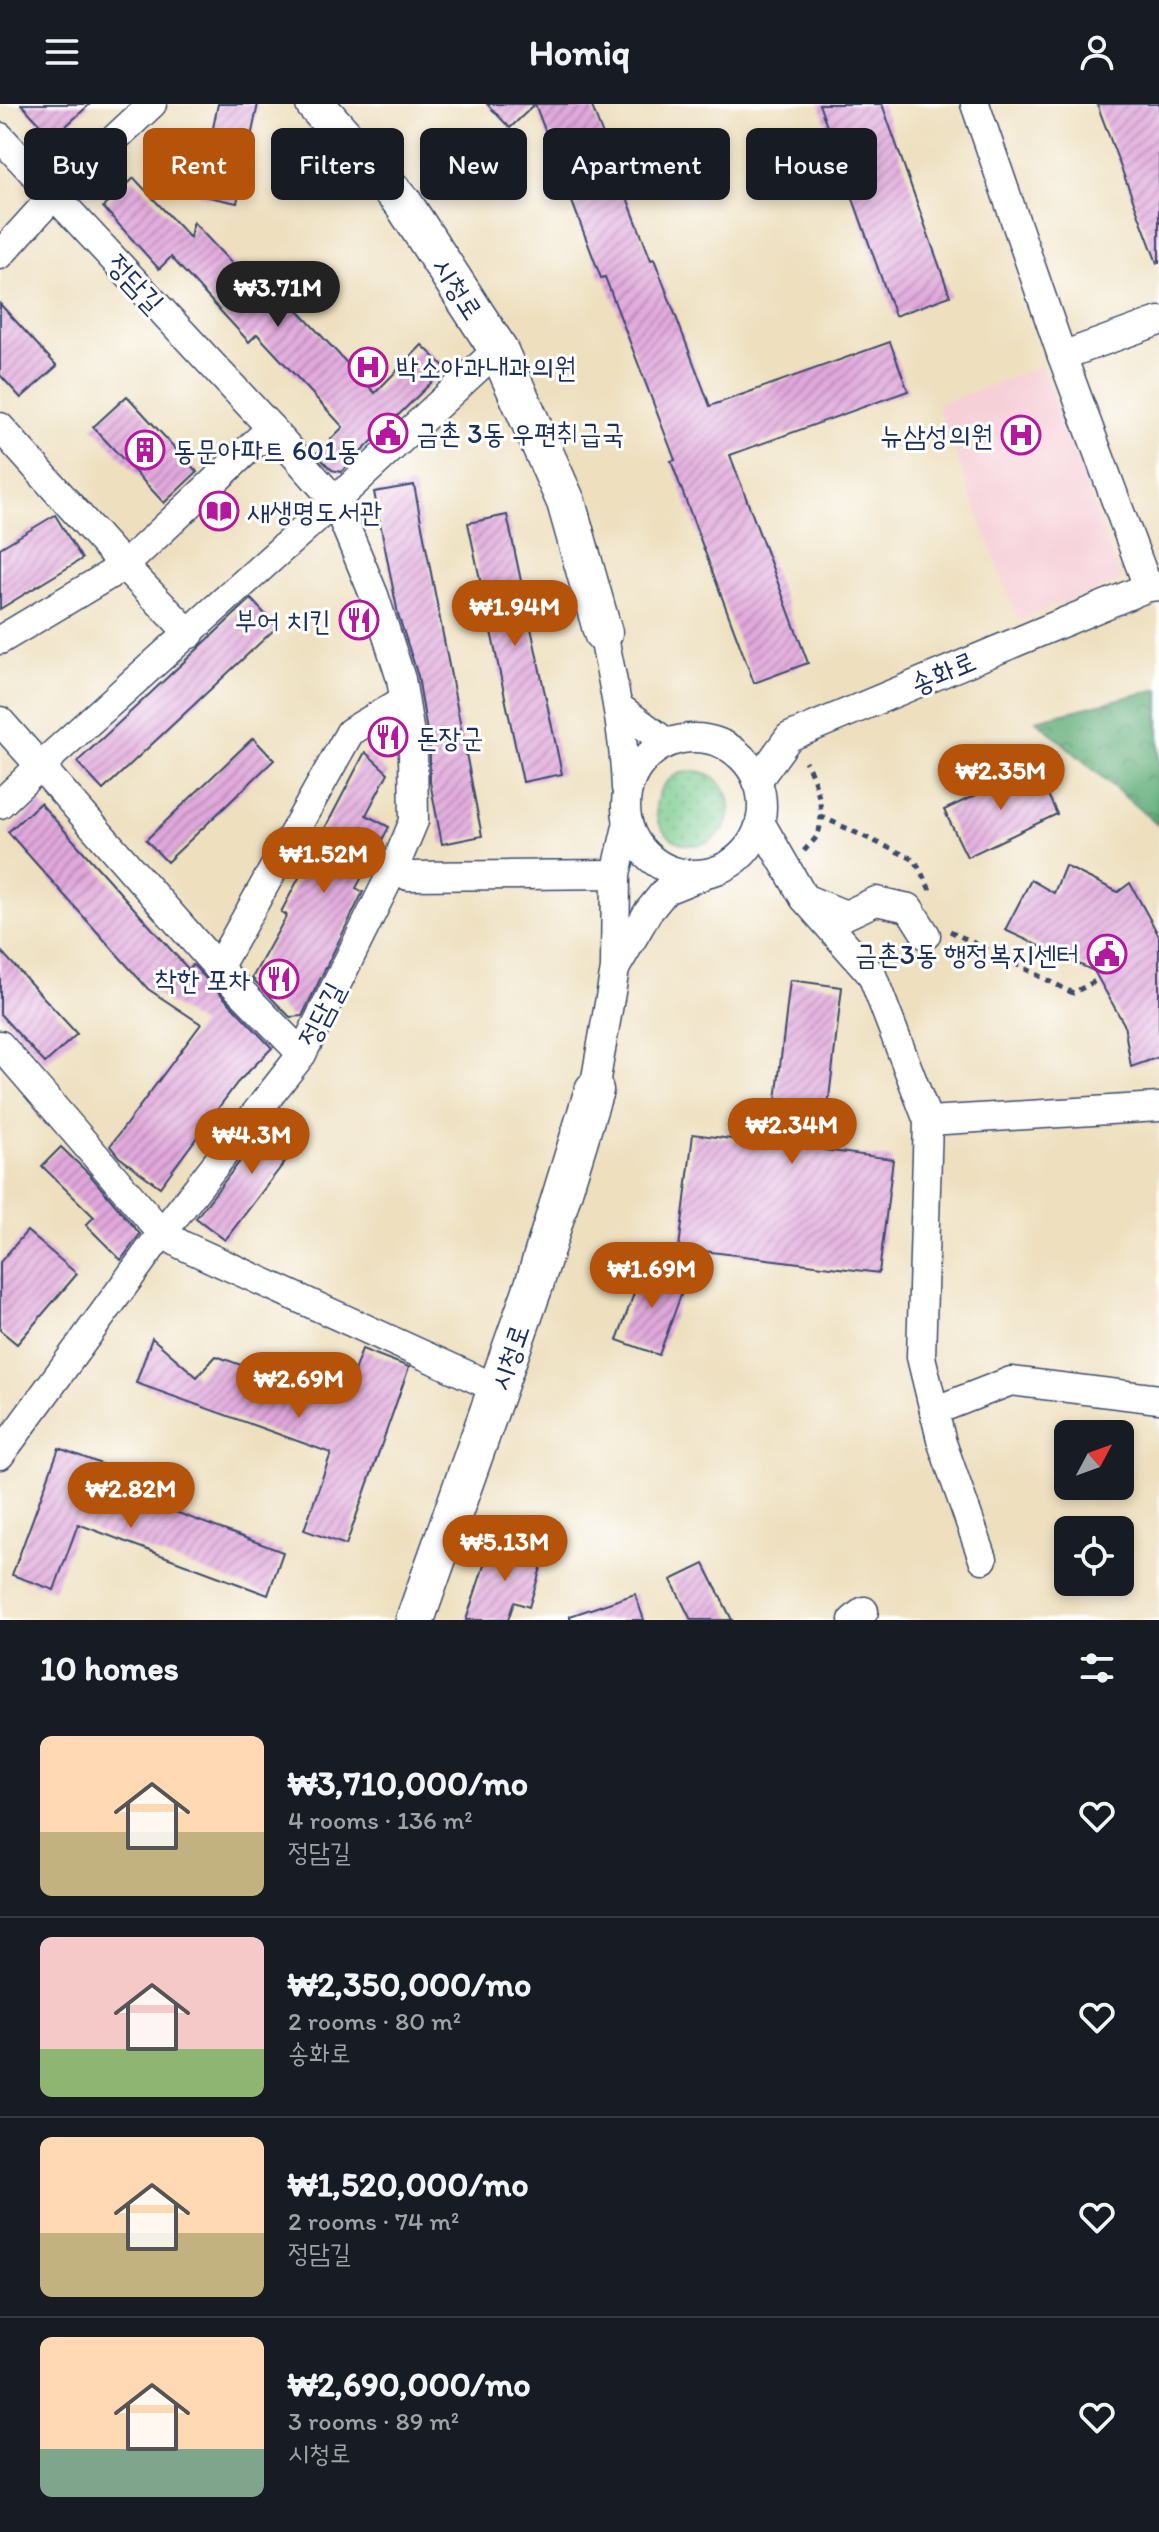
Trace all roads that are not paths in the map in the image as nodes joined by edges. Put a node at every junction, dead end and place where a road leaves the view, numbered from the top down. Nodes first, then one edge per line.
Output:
1 (152, 104) edge
2 (315, 104) edge
3 (975, 104) edge
4 (126, 128) edge
5 (0, 137) edge
6 (24, 163) edge
7 (50, 200) edge
8 (59, 200) edge
9 (0, 255) edge
10 (1159, 321) edge
11 (498, 349) junction
12 (1062, 356) junction
13 (0, 427) edge
14 (271, 428) junction
15 (335, 501) junction
16 (124, 566) junction
17 (1153, 587) edge
18 (603, 633) joint
19 (190, 634) junction
20 (0, 640) edge
21 (404, 700) junction
22 (620, 708) junction
23 (0, 721) edge
24 (789, 737) junction
25 (667, 743) junction
26 (735, 752) junction
27 (40, 766) junction
28 (757, 781) junction
29 (0, 804) edge
30 (627, 812) junction
31 (760, 822) junction
32 (395, 866) junction
33 (713, 871) junction
34 (616, 874) junction
35 (804, 898) junction
36 (935, 927) road end
37 (218, 968) junction
38 (615, 969) junction
39 (0, 1045) edge
40 (302, 1054) junction
41 (594, 1090) joint
42 (1159, 1107) edge
43 (928, 1121) junction
44 (162, 1233) junction
45 (498, 1389) junction
46 (1159, 1399) edge
47 (934, 1411) junction
48 (0, 1455) edge
49 (983, 1559) dead end
50 (415, 1620) edge

1 - 4 street
2 - 11 street, 시청로
3 - 12 street
5 - 6 street, 정담길
7 - 9 street
8 - 14 street, 정담길
10 - 12 street
11 - 15 street
11 - 18 street, 시청로
12 - 17 street
13 - 16 street
14 - 15 street, 정담길
14 - 16 street
15 - 19 street
15 - 21 street, 정담길
16 - 19 street
16 - 20 street
17 - 24 street, 송화로
18 - 22 street
19 - 27 street
21 - 32 street, 정담길
21 - 37 street
22 - 25 street
22 - 30 street
23 - 27 street
24 - 26 street, 송화로
24 - 28 street
25 - 26 street
25 - 30 street
26 - 28 street
27 - 29 street
27 - 37 street
28 - 31 street
30 - 33 street
30 - 34 street
31 - 33 street
31 - 35 street
32 - 34 street
32 - 40 street, 정담길
33 - 38 street
34 - 38 street
35 - 36 street
35 - 43 street
37 - 40 street
38 - 41 street
39 - 44 street
40 - 44 street, 정담길
41 - 45 street, 시청로
42 - 43 street
43 - 47 street
44 - 45 street
44 - 48 street, 정담길
45 - 50 street, 시청로
46 - 47 street
47 - 49 street

